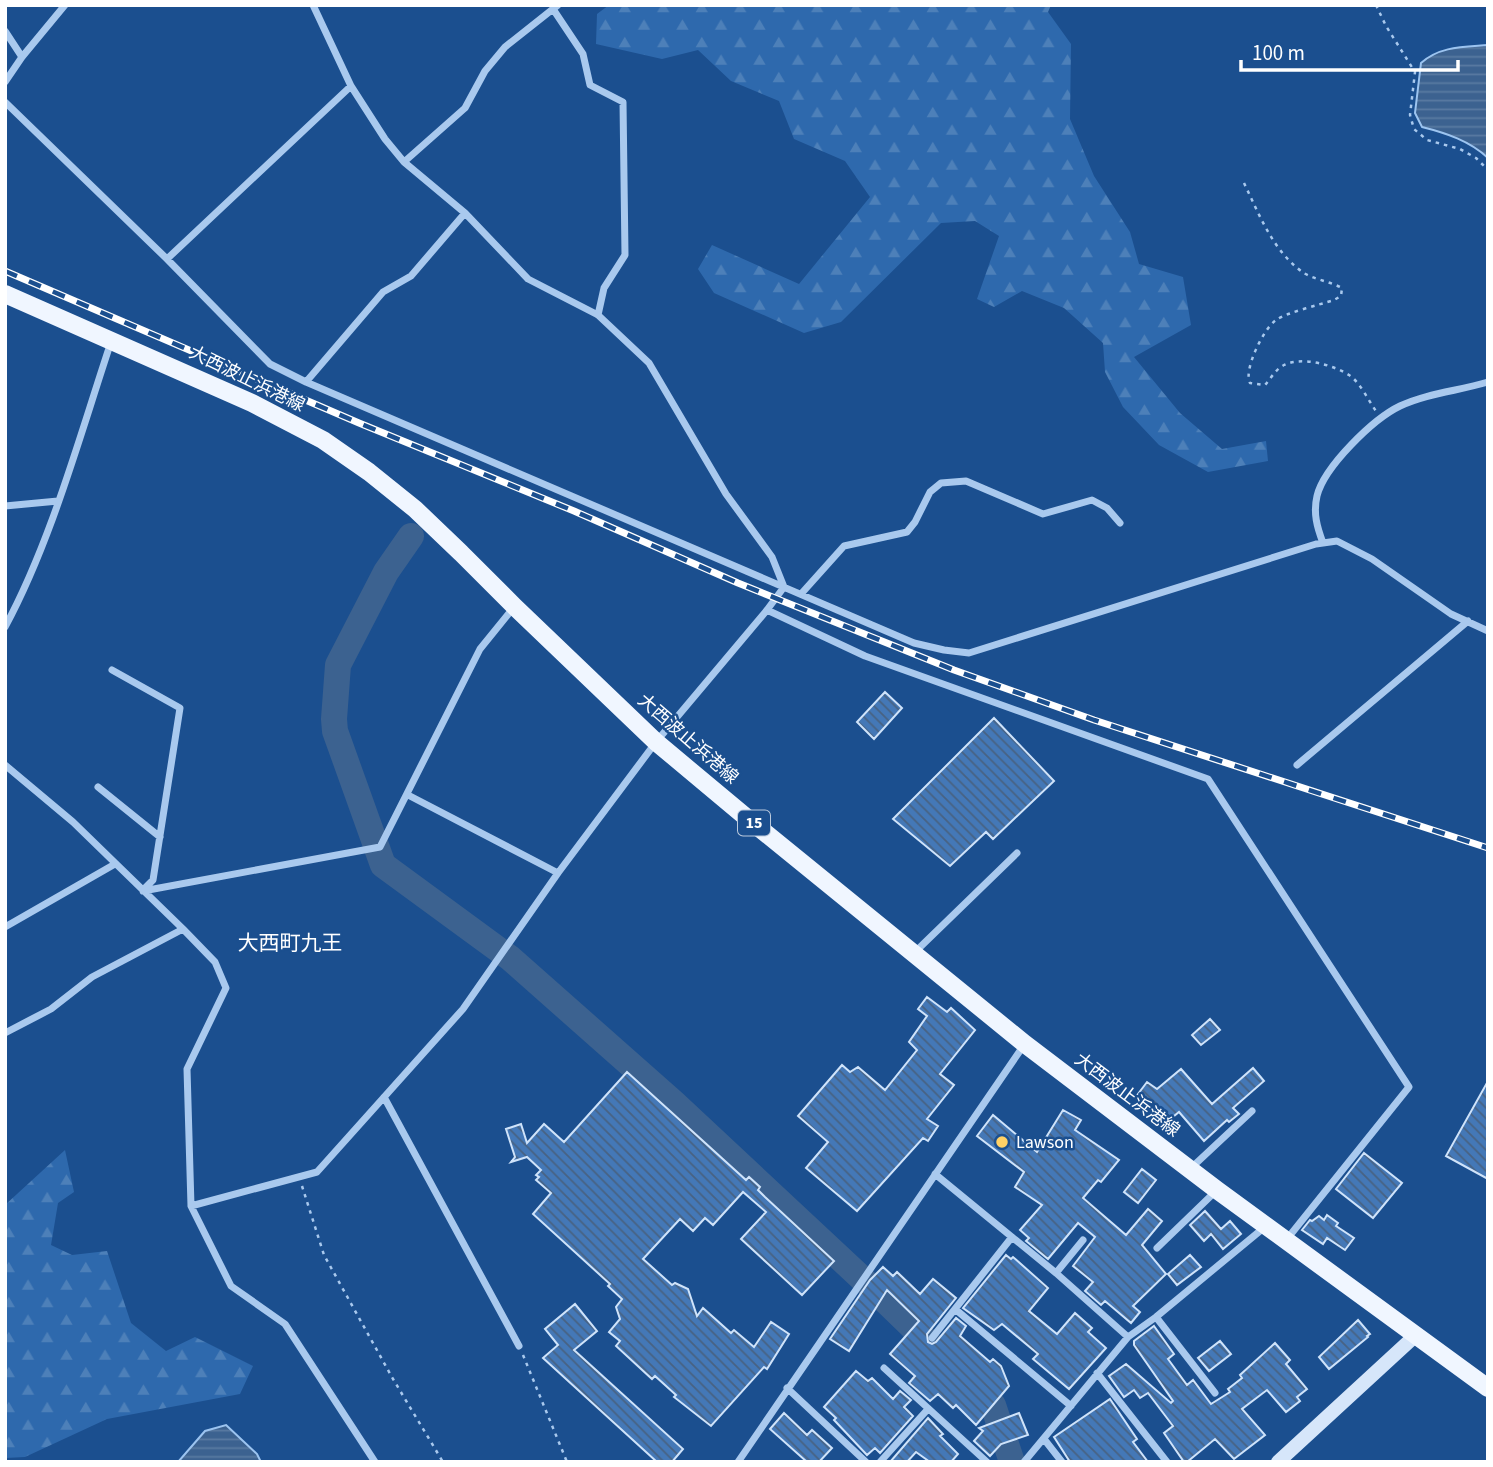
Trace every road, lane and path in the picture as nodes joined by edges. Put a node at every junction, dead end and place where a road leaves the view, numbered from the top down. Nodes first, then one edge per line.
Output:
1 (65, 5) edge
2 (313, 5) edge
3 (1376, 5) edge
4 (556, 7) edge
5 (5, 31) edge
6 (22, 57) junction
7 (5, 82) edge
8 (351, 86) junction
9 (5, 102) edge
10 (404, 162) junction
11 (1488, 170) edge
12 (1244, 183) dead end
13 (465, 213) junction
14 (167, 259) junction
15 (5, 294) edge
16 (598, 315) junction
17 (112, 340) junction
18 (306, 382) junction
19 (1488, 382) edge
20 (1381, 419) junction
21 (58, 500) junction
22 (5, 506) edge
23 (1120, 523) dead end
24 (1322, 543) junction
25 (784, 587) junction
26 (801, 594) junction
27 (514, 607) junction
28 (767, 610) junction
29 (1468, 621) junction
30 (5, 627) edge
31 (1488, 631) edge
32 (112, 670) dead end
33 (656, 742) junction
34 (5, 765) edge
35 (1297, 765) dead end
36 (98, 787) dead end
37 (408, 795) junction
38 (160, 837) junction
39 (1017, 853) dead end
40 (115, 864) junction
41 (558, 873) junction
42 (143, 891) junction
43 (5, 927) edge
44 (183, 929) junction
45 (913, 953) junction
46 (5, 1033) edge
47 (1025, 1044) junction
48 (384, 1097) junction
49 (1252, 1111) dead end
50 (1190, 1170) junction
51 (935, 1174) junction
52 (299, 1177) junction
53 (1217, 1190) junction
54 (191, 1206) junction
55 (1266, 1225) junction
56 (1012, 1237) junction
57 (1083, 1241) dead end
58 (1286, 1241) junction
59 (1157, 1248) dead end
60 (1056, 1273) junction
61 (956, 1309) junction
62 (1156, 1317) junction
63 (1416, 1335) junction
64 (1128, 1336) junction
65 (932, 1338) dead end
66 (519, 1346) joint
67 (884, 1368) dead end
68 (1097, 1373) junction
69 (788, 1388) junction
70 (1488, 1388) edge
71 (1215, 1393) dead end
72 (1071, 1406) junction
73 (928, 1409) junction
74 (1044, 1439) junction
75 (375, 1462) edge
76 (443, 1462) edge
77 (567, 1462) edge
78 (738, 1462) edge
79 (866, 1462) edge
80 (880, 1462) edge
81 (987, 1462) edge
82 (1024, 1462) edge
83 (1062, 1462) edge
84 (1167, 1462) edge
85 (1278, 1462) edge

1 - 6 street
2 - 8 street
3 - 11 path
4 - 10 street
4 - 16 street
5 - 6 street
6 - 7 street
8 - 10 street
8 - 14 street
9 - 14 street
10 - 13 street
12 - 20 path
13 - 16 street
13 - 18 street
14 - 18 street
15 - 17 main road, 大西波止浜港線 / 15
16 - 25 street
17 - 21 street
17 - 27 main road, 大西波止浜港線 / 15
18 - 25 street
19 - 20 street
20 - 24 street
21 - 22 street
21 - 30 street
23 - 26 street
24 - 26 street
24 - 29 street
25 - 26 street
25 - 28 street
27 - 33 main road, 大西波止浜港線 / 15
27 - 37 street
28 - 33 street
28 - 58 street
29 - 31 street
29 - 35 street
32 - 38 street
33 - 41 street
33 - 45 main road, 大西波止浜港線 / 15
34 - 40 street
36 - 38 street
37 - 41 street
37 - 42 street
38 - 42 street
39 - 45 street
40 - 42 street
40 - 43 street
41 - 48 street
42 - 44 street
44 - 46 street
44 - 54 street
45 - 47 main road, 大西波止浜港線 / 15
47 - 50 main road, 大西波止浜港線 / 15
47 - 51 street
48 - 52 street
48 - 66 street
49 - 50 street
50 - 53 main road, 大西波止浜港線 / 15
51 - 56 street
51 - 69 street
52 - 54 street
52 - 76 path
53 - 55 main road, 大西波止浜港線 / 15
53 - 59 street
54 - 75 street
55 - 58 main road, 大西波止浜港線 / 15
55 - 62 street
56 - 60 street
56 - 61 street
57 - 60 street
58 - 63 main road, 大西波止浜港線 / 15
60 - 64 street
61 - 65 street
61 - 72 street
62 - 64 street
62 - 71 street
63 - 70 main road, 大西波止浜港線 / 15
63 - 85 street
64 - 68 street
66 - 77 path
67 - 73 street
68 - 72 street
68 - 84 street
69 - 78 street
69 - 79 street
72 - 74 street
73 - 80 street
73 - 81 street
74 - 82 street
74 - 83 street

